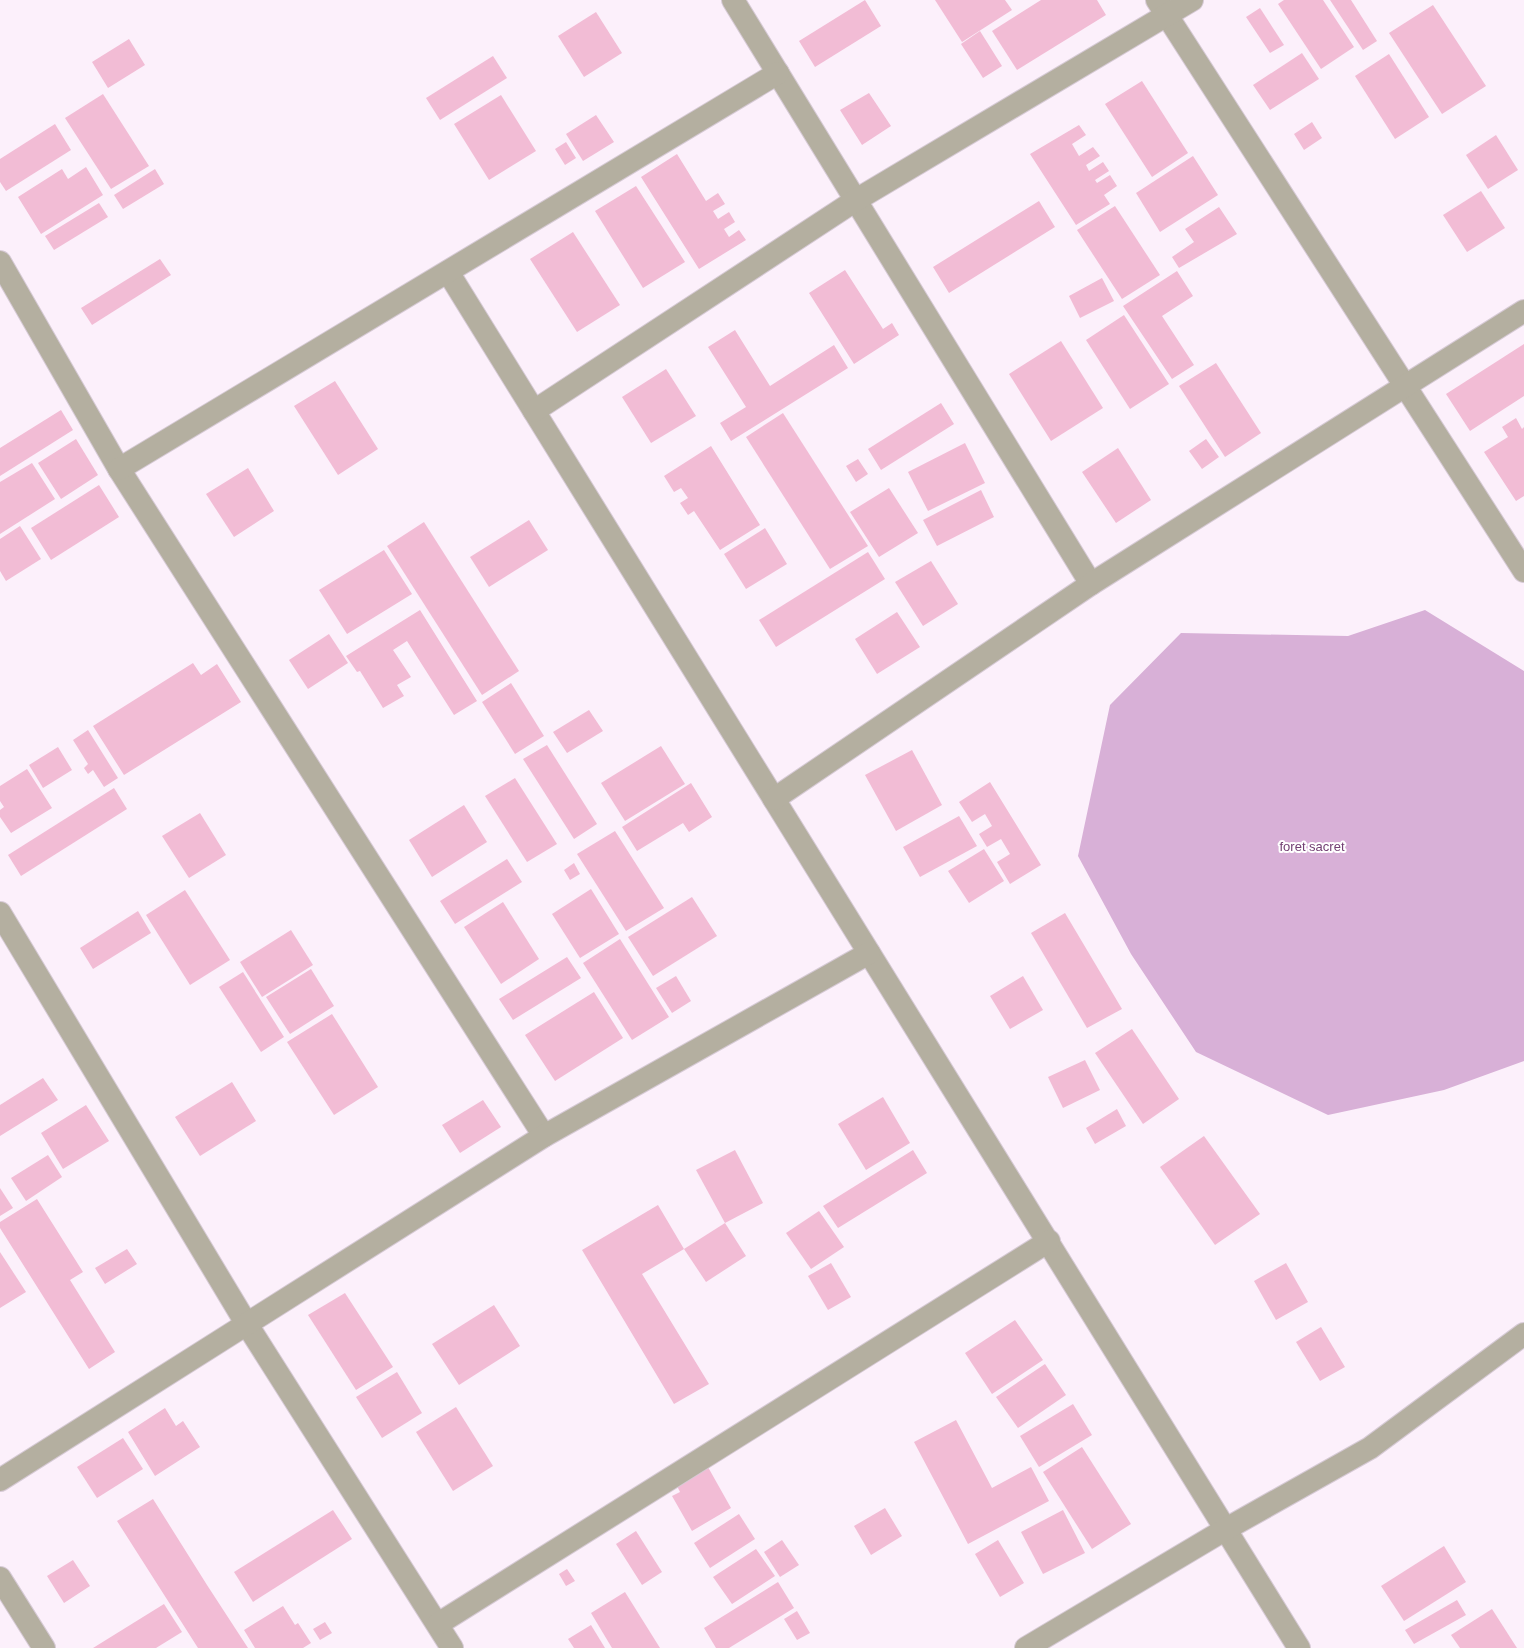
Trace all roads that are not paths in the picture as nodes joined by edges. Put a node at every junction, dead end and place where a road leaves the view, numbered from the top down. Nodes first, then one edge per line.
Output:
1 (733, 0) edge
2 (1192, 0) edge
3 (1162, 7) edge
4 (778, 73) junction
5 (856, 200) junction
6 (0, 262) edge
7 (448, 272) junction
8 (1524, 311) edge
9 (1405, 386) junction
10 (534, 411) junction
11 (119, 469) junction
12 (1524, 571) edge
13 (1091, 584) junction
14 (774, 799) junction
15 (0, 913) edge
16 (869, 952) junction
17 (544, 1136) junction
18 (1049, 1241) junction
19 (246, 1324) junction
20 (1524, 1334) edge
21 (0, 1480) edge
22 (1226, 1529) junction
23 (0, 1578) edge
24 (438, 1624) junction
25 (44, 1648) edge
26 (452, 1648) edge
27 (1026, 1648) edge
28 (1299, 1648) edge

1 - 4 street
2 - 3 street
3 - 5 street
3 - 9 street
4 - 5 street
4 - 7 street
5 - 10 street
5 - 13 street
6 - 11 street
7 - 10 street
7 - 11 street
8 - 9 street
9 - 12 street
9 - 13 street
10 - 14 street
11 - 17 street
13 - 14 street
14 - 16 street
15 - 19 street
16 - 17 street
16 - 18 street
17 - 19 street
18 - 22 street
18 - 24 street
19 - 21 street
19 - 24 street
20 - 22 street
22 - 27 street
22 - 28 street
23 - 25 street
24 - 26 street

